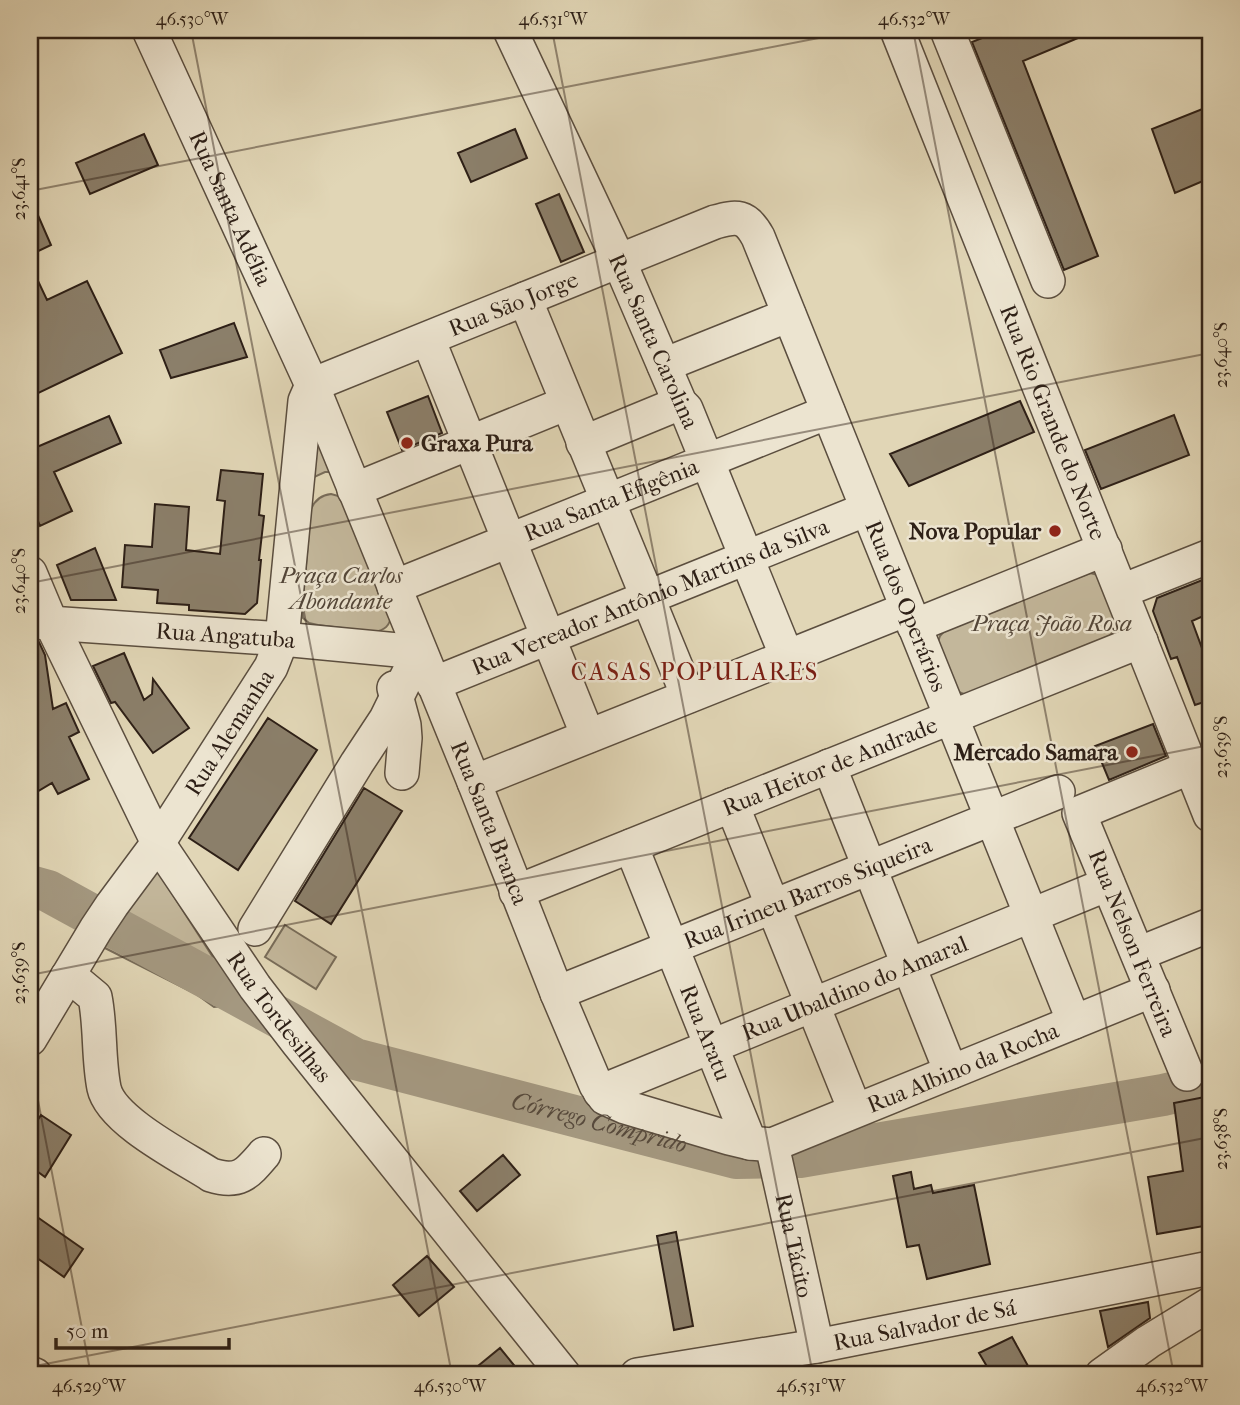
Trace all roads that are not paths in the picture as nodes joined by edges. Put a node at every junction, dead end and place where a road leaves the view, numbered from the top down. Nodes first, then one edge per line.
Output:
1 (149, 30) edge
2 (510, 30) edge
3 (897, 30) edge
4 (947, 30) edge
5 (715, 222) joint
6 (619, 261) junction
7 (1048, 281) dead end
8 (525, 299) junction
9 (789, 315) junction
10 (428, 339) junction
11 (664, 366) junction
12 (312, 385) junction
13 (567, 403) junction
14 (680, 403) junction
15 (828, 412) junction
16 (470, 443) junction
17 (583, 443) junction
18 (707, 461) junction
19 (354, 489) junction
20 (296, 493) junction
21 (607, 501) junction
22 (867, 509) junction
23 (509, 541) junction
24 (1105, 549) junction
25 (1210, 556) edge
26 (747, 558) junction
27 (30, 573) edge
28 (394, 587) junction
29 (1122, 591) junction
30 (648, 598) junction
31 (911, 617) junction
32 (41, 622) edge
33 (548, 638) junction
34 (282, 639) junction
35 (1141, 641) junction
36 (383, 648) junction
37 (419, 652) junction
38 (787, 657) junction
39 (433, 684) junction
40 (688, 696) junction
41 (397, 697) junction
42 (951, 717) junction
43 (588, 736) junction
44 (829, 766) junction
45 (1191, 766) junction
46 (402, 773) dead end
47 (474, 782) junction
48 (1069, 802) junction
49 (732, 805) junction
50 (1210, 815) edge
51 (992, 818) junction
52 (158, 843) junction
53 (631, 846) junction
54 (870, 867) junction
55 (1108, 884) junction
56 (516, 892) junction
57 (772, 906) junction
58 (1031, 915) junction
59 (1210, 925) edge
60 (255, 929) dead end
61 (672, 947) junction
62 (1138, 954) junction
63 (909, 965) junction
64 (68, 977) junction
65 (1153, 990) junction
66 (556, 993) junction
67 (813, 1005) junction
68 (1074, 1022) junction
69 (30, 1039) edge
70 (712, 1046) junction
71 (951, 1072) junction
72 (1187, 1074) dead end
73 (600, 1092) junction
74 (855, 1111) junction
75 (768, 1151) junction
76 (264, 1154) dead end
77 (1210, 1268) edge
78 (1210, 1304) edge
79 (817, 1346) junction
80 (30, 1373) edge
81 (655, 1374) edge
82 (34, 1375) edge
83 (564, 1375) edge
84 (1102, 1375) edge

1 - 12 street, Rua Santa Adélia
2 - 6 street, Rua Santa Carolina
3 - 24 street, Rua Rio Grande do Norte
4 - 7 street
5 - 6 street, Rua São Jorge
5 - 9 street, Rua dos Operários
6 - 8 street, Rua São Jorge
6 - 11 street, Rua Santa Carolina
8 - 10 street, Rua São Jorge
8 - 13 street
9 - 11 street
9 - 15 street, Rua dos Operários
10 - 12 street, Rua São Jorge
10 - 16 street
11 - 14 street, Rua Santa Carolina
12 - 19 street, Rua Santa Branca
12 - 20 street, Rua Alemanha
13 - 16 street
13 - 17 street
14 - 17 street
14 - 18 street, Rua Santa Carolina
15 - 18 street, Rua Santa Efigênia
15 - 22 street, Rua dos Operários
16 - 19 street
16 - 23 street
17 - 21 street
18 - 21 street, Rua Santa Efigênia
18 - 26 street, Rua Santa Carolina
19 - 20 street
19 - 28 street, Rua Santa Branca
20 - 34 street, Rua Alemanha
21 - 23 street, Rua Santa Efigênia
21 - 30 street
22 - 26 street, Rua Vereador Antônio Martins da Silva
22 - 31 street, Rua dos Operários
23 - 28 street, Rua Santa Efigênia
23 - 33 street
24 - 29 street, Rua Rio Grande do Norte
24 - 31 street
25 - 29 street
26 - 30 street, Rua Vereador Antônio Martins da Silva
26 - 38 street, Rua Santa Carolina
27 - 32 street, Rua Tordesilhas
28 - 37 street, Rua Santa Branca
29 - 35 street, Rua Rio Grande do Norte
30 - 33 street, Rua Vereador Antônio Martins da Silva
30 - 40 street
31 - 38 street
31 - 42 street, Rua dos Operários
32 - 34 street, Rua Angatuba
32 - 52 street, Rua Tordesilhas
33 - 39 street, Rua Vereador Antônio Martins da Silva
33 - 43 street
34 - 36 street, Rua Angatuba
34 - 52 street, Rua Alemanha
35 - 42 street, Rua Heitor de Andrade
35 - 45 street, Rua Rio Grande do Norte
36 - 37 street, Rua Angatuba
36 - 41 street
37 - 39 street, Rua Santa Branca
37 - 41 street
38 - 40 street
39 - 47 street, Rua Santa Branca
40 - 43 street
41 - 46 street
41 - 60 street
42 - 44 street, Rua Heitor de Andrade
42 - 51 street, Rua dos Operários
43 - 47 street
44 - 49 street, Rua Heitor de Andrade
44 - 54 street
45 - 48 street, Rua Irineu Barros Siqueira
45 - 50 street, Rua Rio Grande do Norte
47 - 56 street, Rua Santa Branca
48 - 51 street, Rua Irineu Barros Siqueira
48 - 55 street, Rua Nelson Ferreira
49 - 53 street, Rua Heitor de Andrade
49 - 57 street
51 - 54 street, Rua Irineu Barros Siqueira
51 - 58 street, Rua dos Operários
52 - 64 street, Rua Alemanha
52 - 83 street, Rua Tordesilhas
53 - 56 street, Rua Heitor de Andrade
53 - 61 street, Rua Aratu
54 - 57 street, Rua Irineu Barros Siqueira
54 - 63 street
55 - 58 street, Rua Ubaldino do Amaral
55 - 62 street, Rua Nelson Ferreira
56 - 66 street, Rua Santa Branca
57 - 61 street, Rua Irineu Barros Siqueira
57 - 67 street
58 - 63 street, Rua Ubaldino do Amaral
58 - 68 street, Rua dos Operários
59 - 62 street
61 - 66 street, Rua Irineu Barros Siqueira
61 - 70 street, Rua Aratu
62 - 65 street, Rua Nelson Ferreira
63 - 67 street, Rua Ubaldino do Amaral
63 - 71 street
64 - 69 street, Rua Alemanha
64 - 76 street
65 - 68 street, Rua Albino da Rocha
65 - 72 street, Rua Nelson Ferreira
66 - 73 street, Rua Santa Branca
67 - 70 street, Rua Ubaldino do Amaral
67 - 74 street
68 - 71 street, Rua Albino da Rocha
70 - 73 street, Rua Ubaldino do Amaral
70 - 75 street, Rua Aratu
71 - 74 street, Rua Albino da Rocha
73 - 75 street
74 - 75 street, Rua Albino da Rocha
75 - 79 street, Rua Tácito
77 - 79 street, Rua Salvador de Sá
78 - 84 street
79 - 81 street, Rua Salvador de Sá
80 - 82 street

